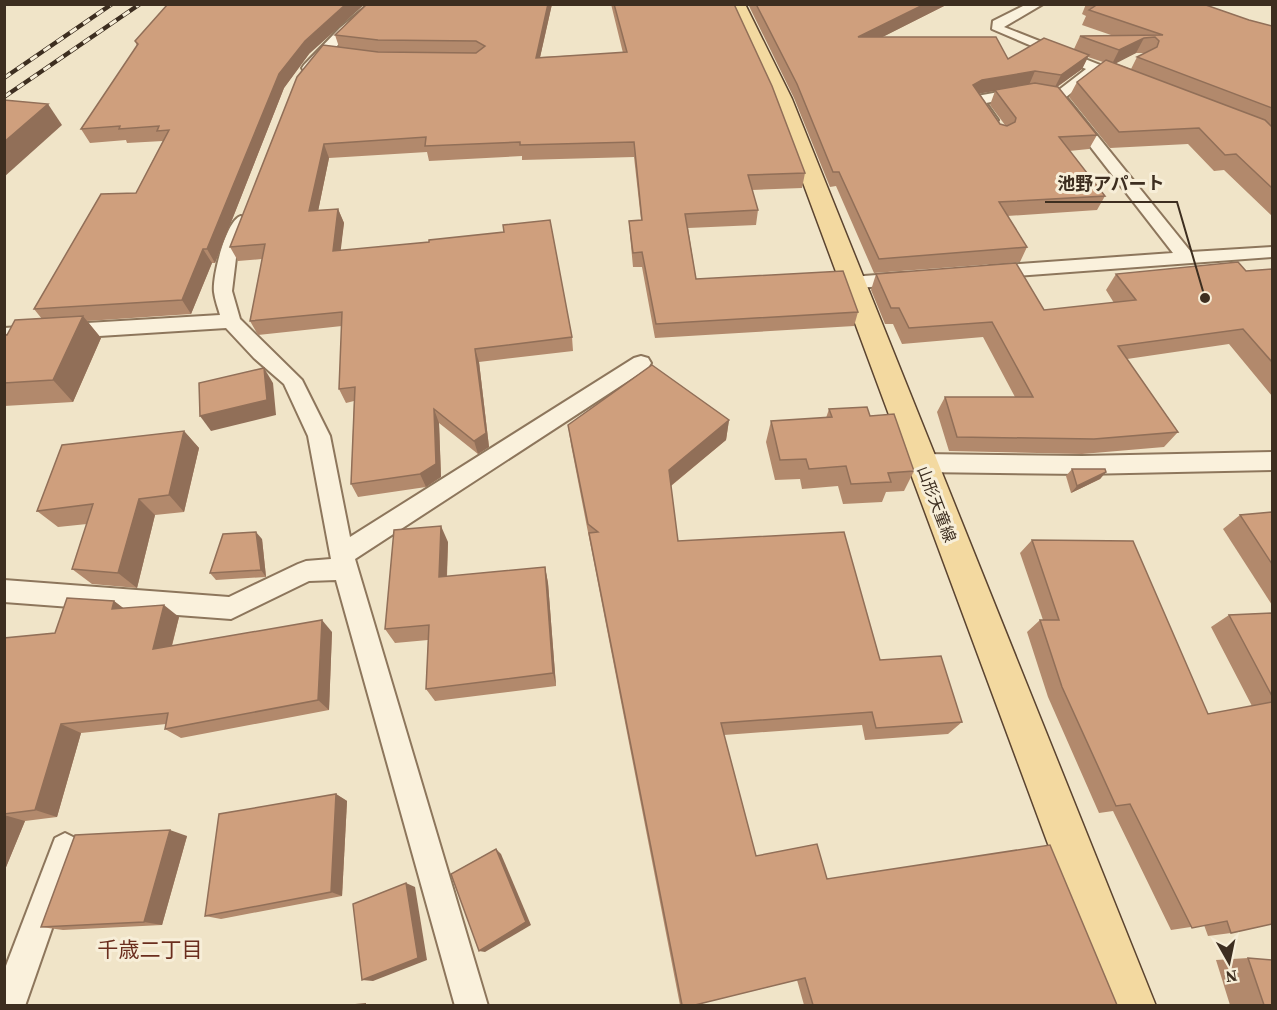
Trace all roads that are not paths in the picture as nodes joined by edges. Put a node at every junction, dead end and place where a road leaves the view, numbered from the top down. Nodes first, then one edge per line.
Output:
1 (377, 4) edge
2 (736, 4) edge
3 (1037, 4) edge
4 (1132, 63) edge
5 (1096, 68) junction
6 (1111, 74) junction
7 (299, 82) edge
8 (1132, 82) edge
9 (1048, 94) junction
10 (1001, 134) edge
11 (248, 205) edge
12 (1272, 252) edge
13 (1186, 258) junction
14 (971, 274) edge
15 (923, 277) edge
16 (851, 283) junction
17 (231, 321) junction
18 (4, 335) edge
19 (641, 363) dead end
20 (1272, 461) edge
21 (921, 463) junction
22 (344, 562) junction
23 (4, 591) edge
24 (65, 848) dead end
25 (8, 1005) edge
26 (472, 1005) edge
27 (1132, 1005) edge

1 - 7 lane
2 - 16 main road, 山形天童線
3 - 5 lane
4 - 6 lane
5 - 6 lane
5 - 9 lane
6 - 8 lane
9 - 10 lane
9 - 13 lane
11 - 17 lane
12 - 13 lane
13 - 14 lane
15 - 16 lane
16 - 21 main road, 山形天童線
17 - 18 lane
17 - 22 lane
19 - 22 lane
20 - 21 lane
21 - 27 main road, 山形天童線
22 - 23 lane
22 - 26 lane
24 - 25 lane

